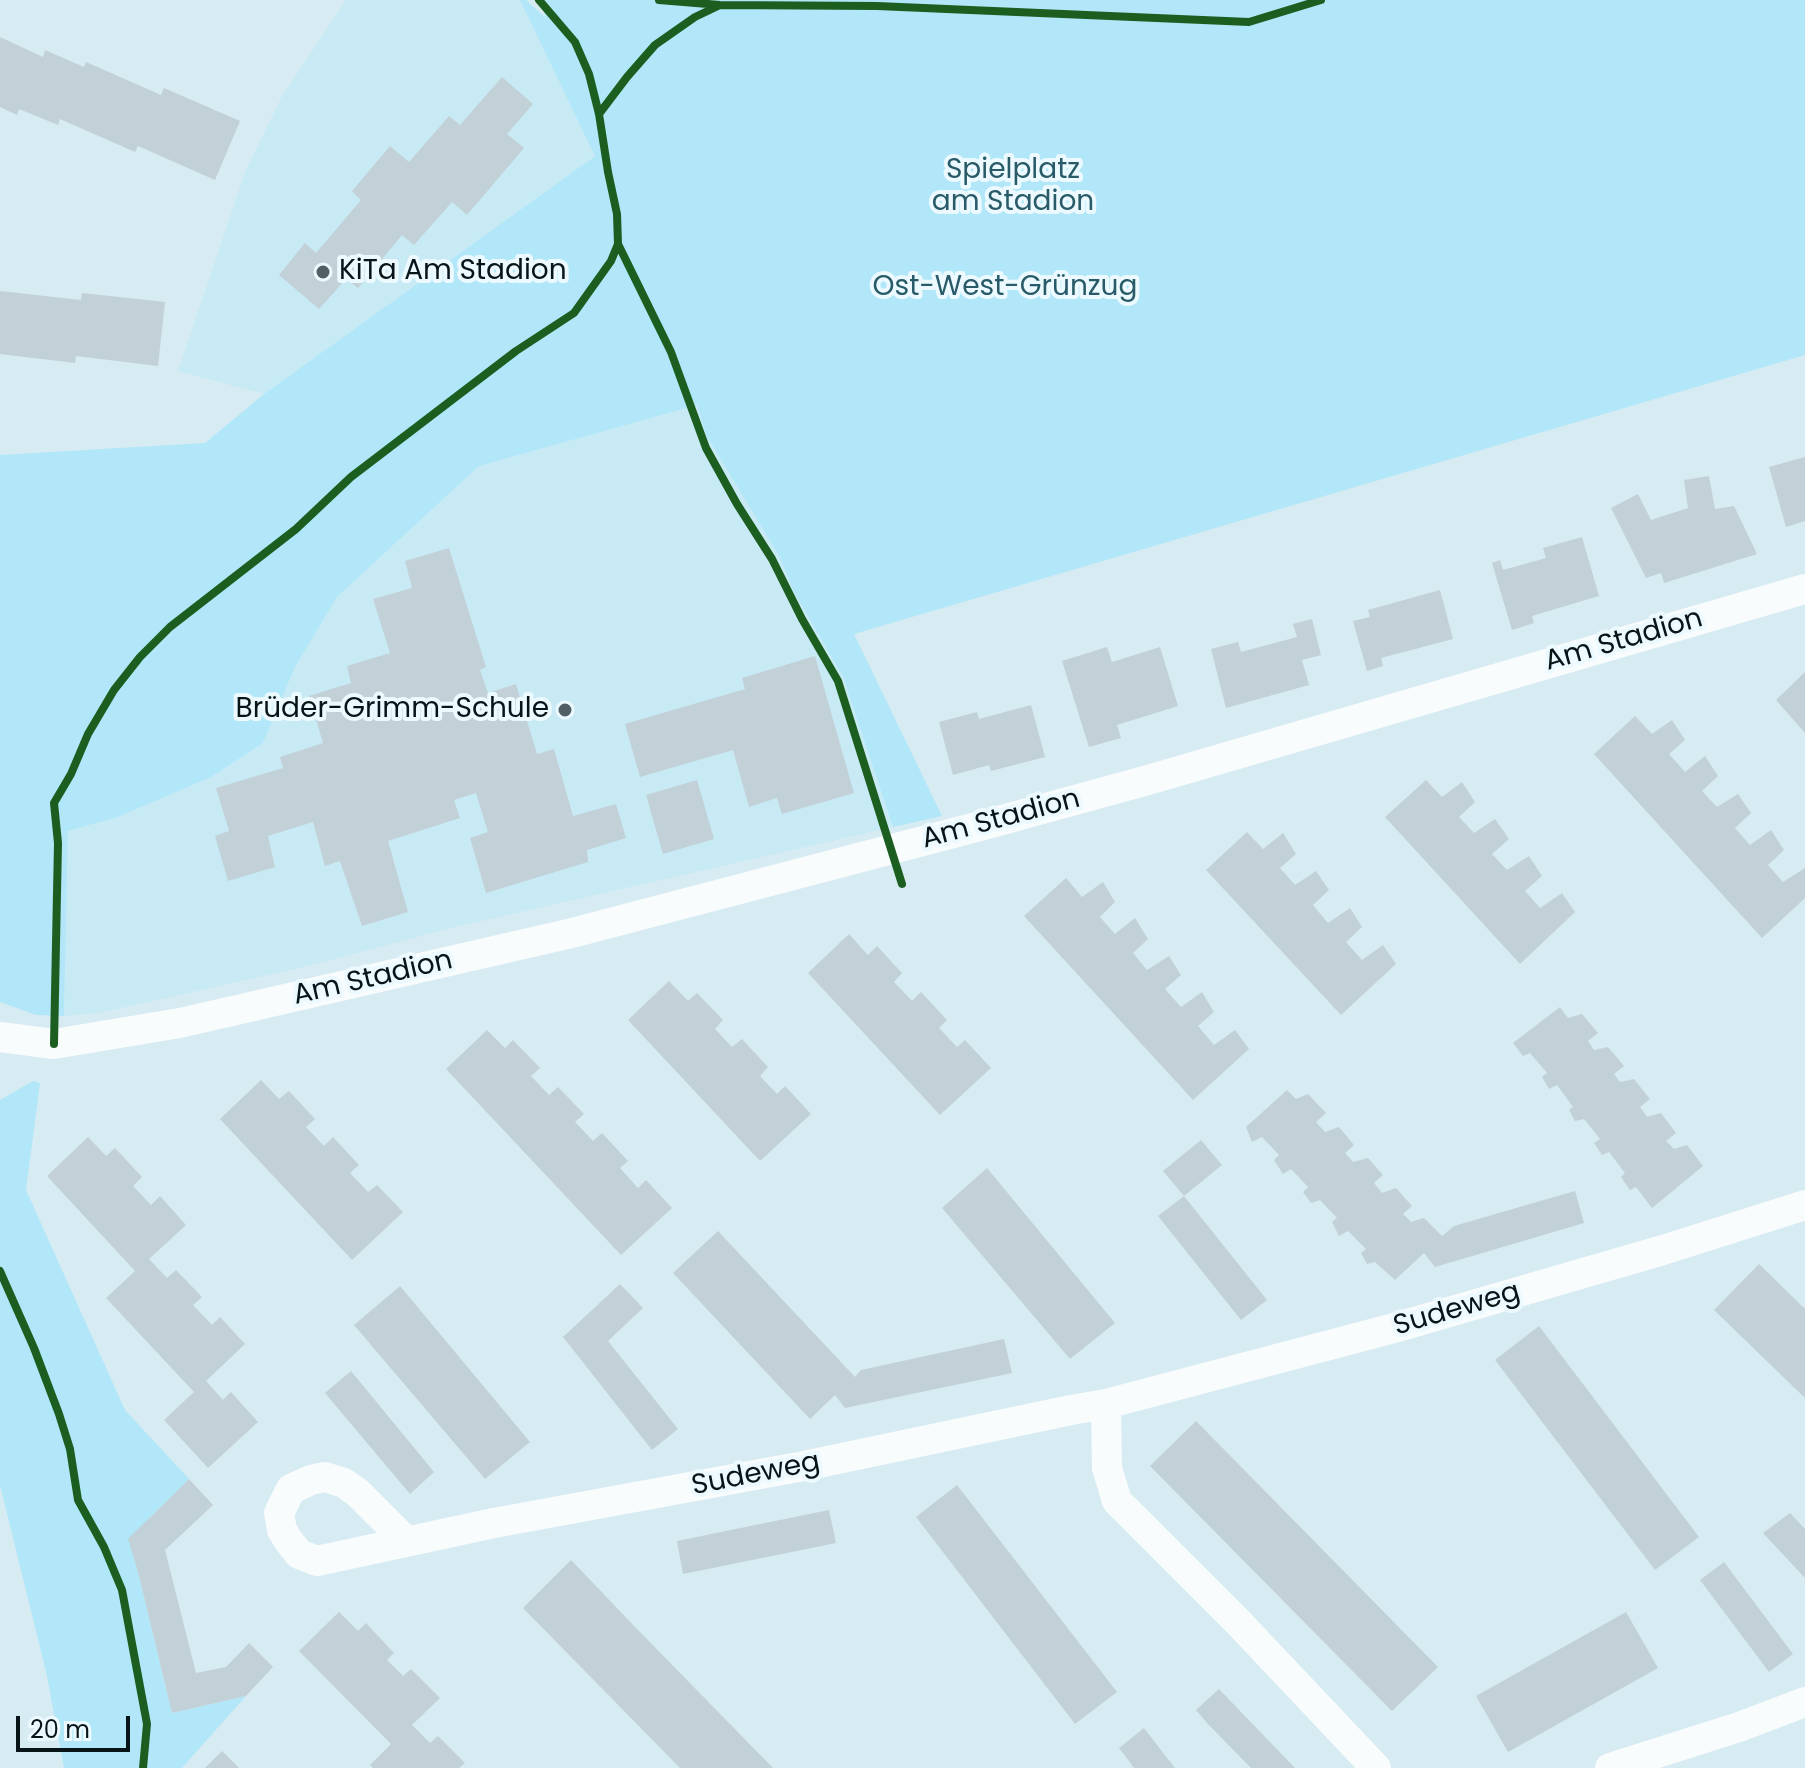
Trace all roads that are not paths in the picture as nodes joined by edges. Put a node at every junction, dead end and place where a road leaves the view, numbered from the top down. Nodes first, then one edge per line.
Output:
1 (1805, 589) edge
2 (0, 1037) edge
3 (1805, 1205) edge
4 (1106, 1404) junction
5 (406, 1541) dead end
6 (1805, 1702) edge
7 (1376, 1768) edge
8 (1610, 1768) edge

1 - 2 street, Am Stadion
3 - 4 street, Sudeweg
4 - 5 street, Sudeweg
4 - 7 street
6 - 8 street

